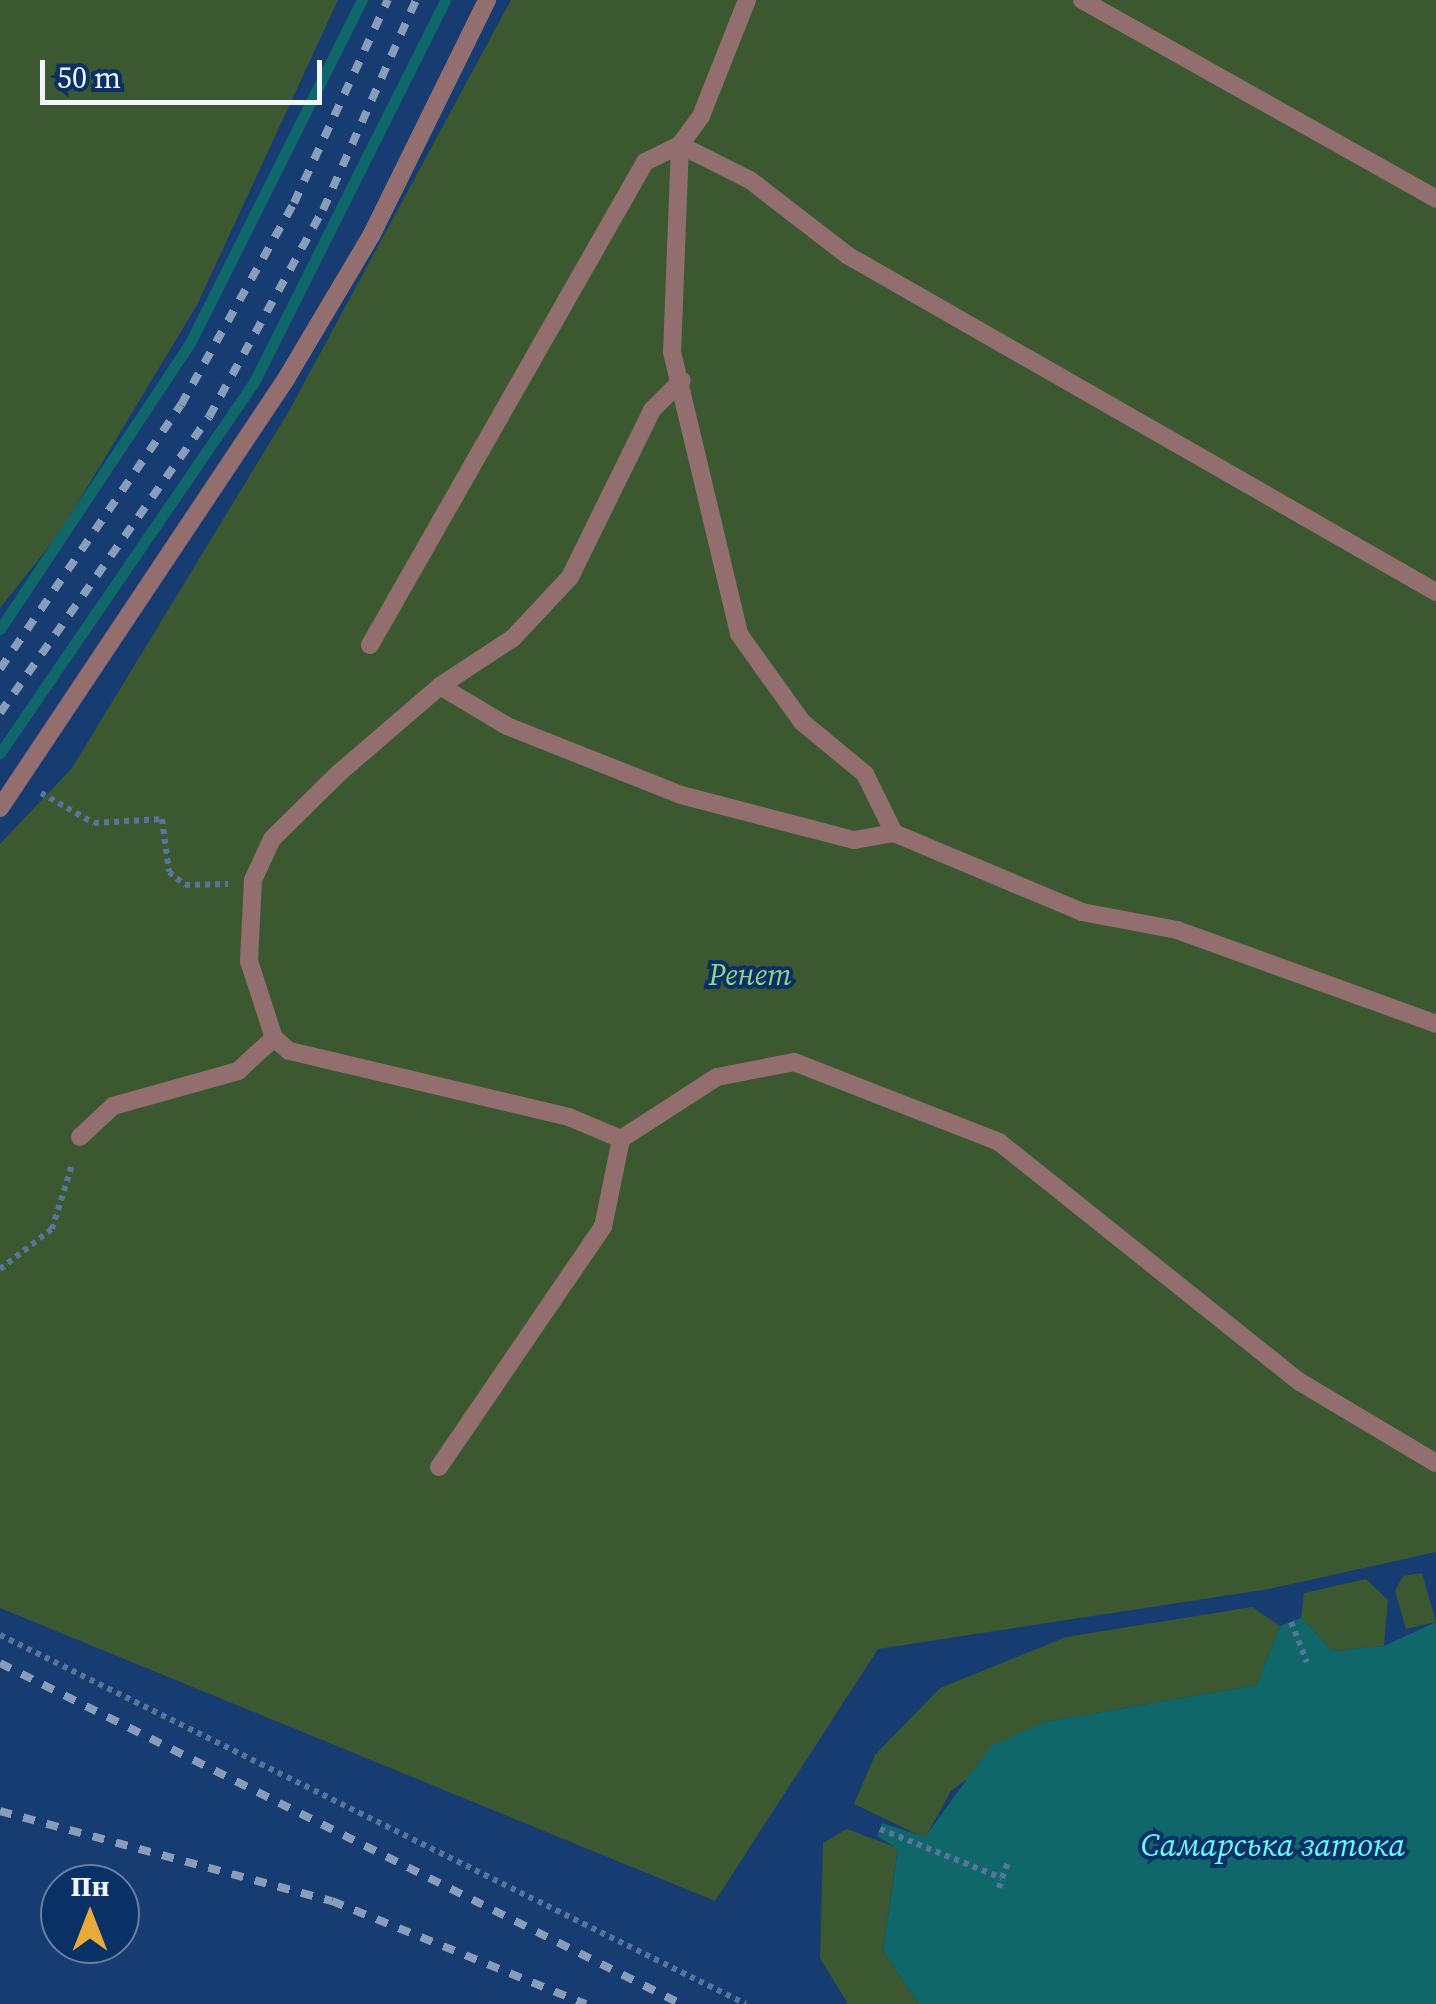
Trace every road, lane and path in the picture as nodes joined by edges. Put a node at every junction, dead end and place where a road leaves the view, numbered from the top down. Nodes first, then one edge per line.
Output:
1 (486, 0) edge
2 (748, 0) edge
3 (1082, 0) edge
4 (680, 145) junction
5 (1436, 199) edge
6 (682, 380) junction
7 (1436, 592) edge
8 (370, 646) dead end
9 (440, 686) junction
10 (19, 781) junction
11 (0, 808) edge
12 (894, 833) junction
13 (253, 880) junction
14 (1436, 1024) edge
15 (274, 1038) junction
16 (80, 1136) joint
17 (621, 1139) junction
18 (0, 1269) edge
19 (1436, 1463) edge
20 (438, 1467) dead end
21 (1291, 1622) dead end
22 (0, 1635) edge
23 (1307, 1662) dead end
24 (880, 1830) dead end
25 (1009, 1860) dead end
26 (1002, 1878) junction
27 (999, 1888) dead end
28 (746, 2004) edge

1 - 10 lane
2 - 4 lane
3 - 5 lane
4 - 6 lane
4 - 7 lane
4 - 8 lane
6 - 9 lane
6 - 12 lane
9 - 12 lane
9 - 13 lane
10 - 11 lane
10 - 13 path
12 - 14 lane
13 - 15 lane
15 - 16 lane
15 - 17 lane
16 - 18 path
17 - 19 lane
17 - 20 lane
21 - 23 path
22 - 28 path
24 - 26 path
25 - 26 path
26 - 27 path

